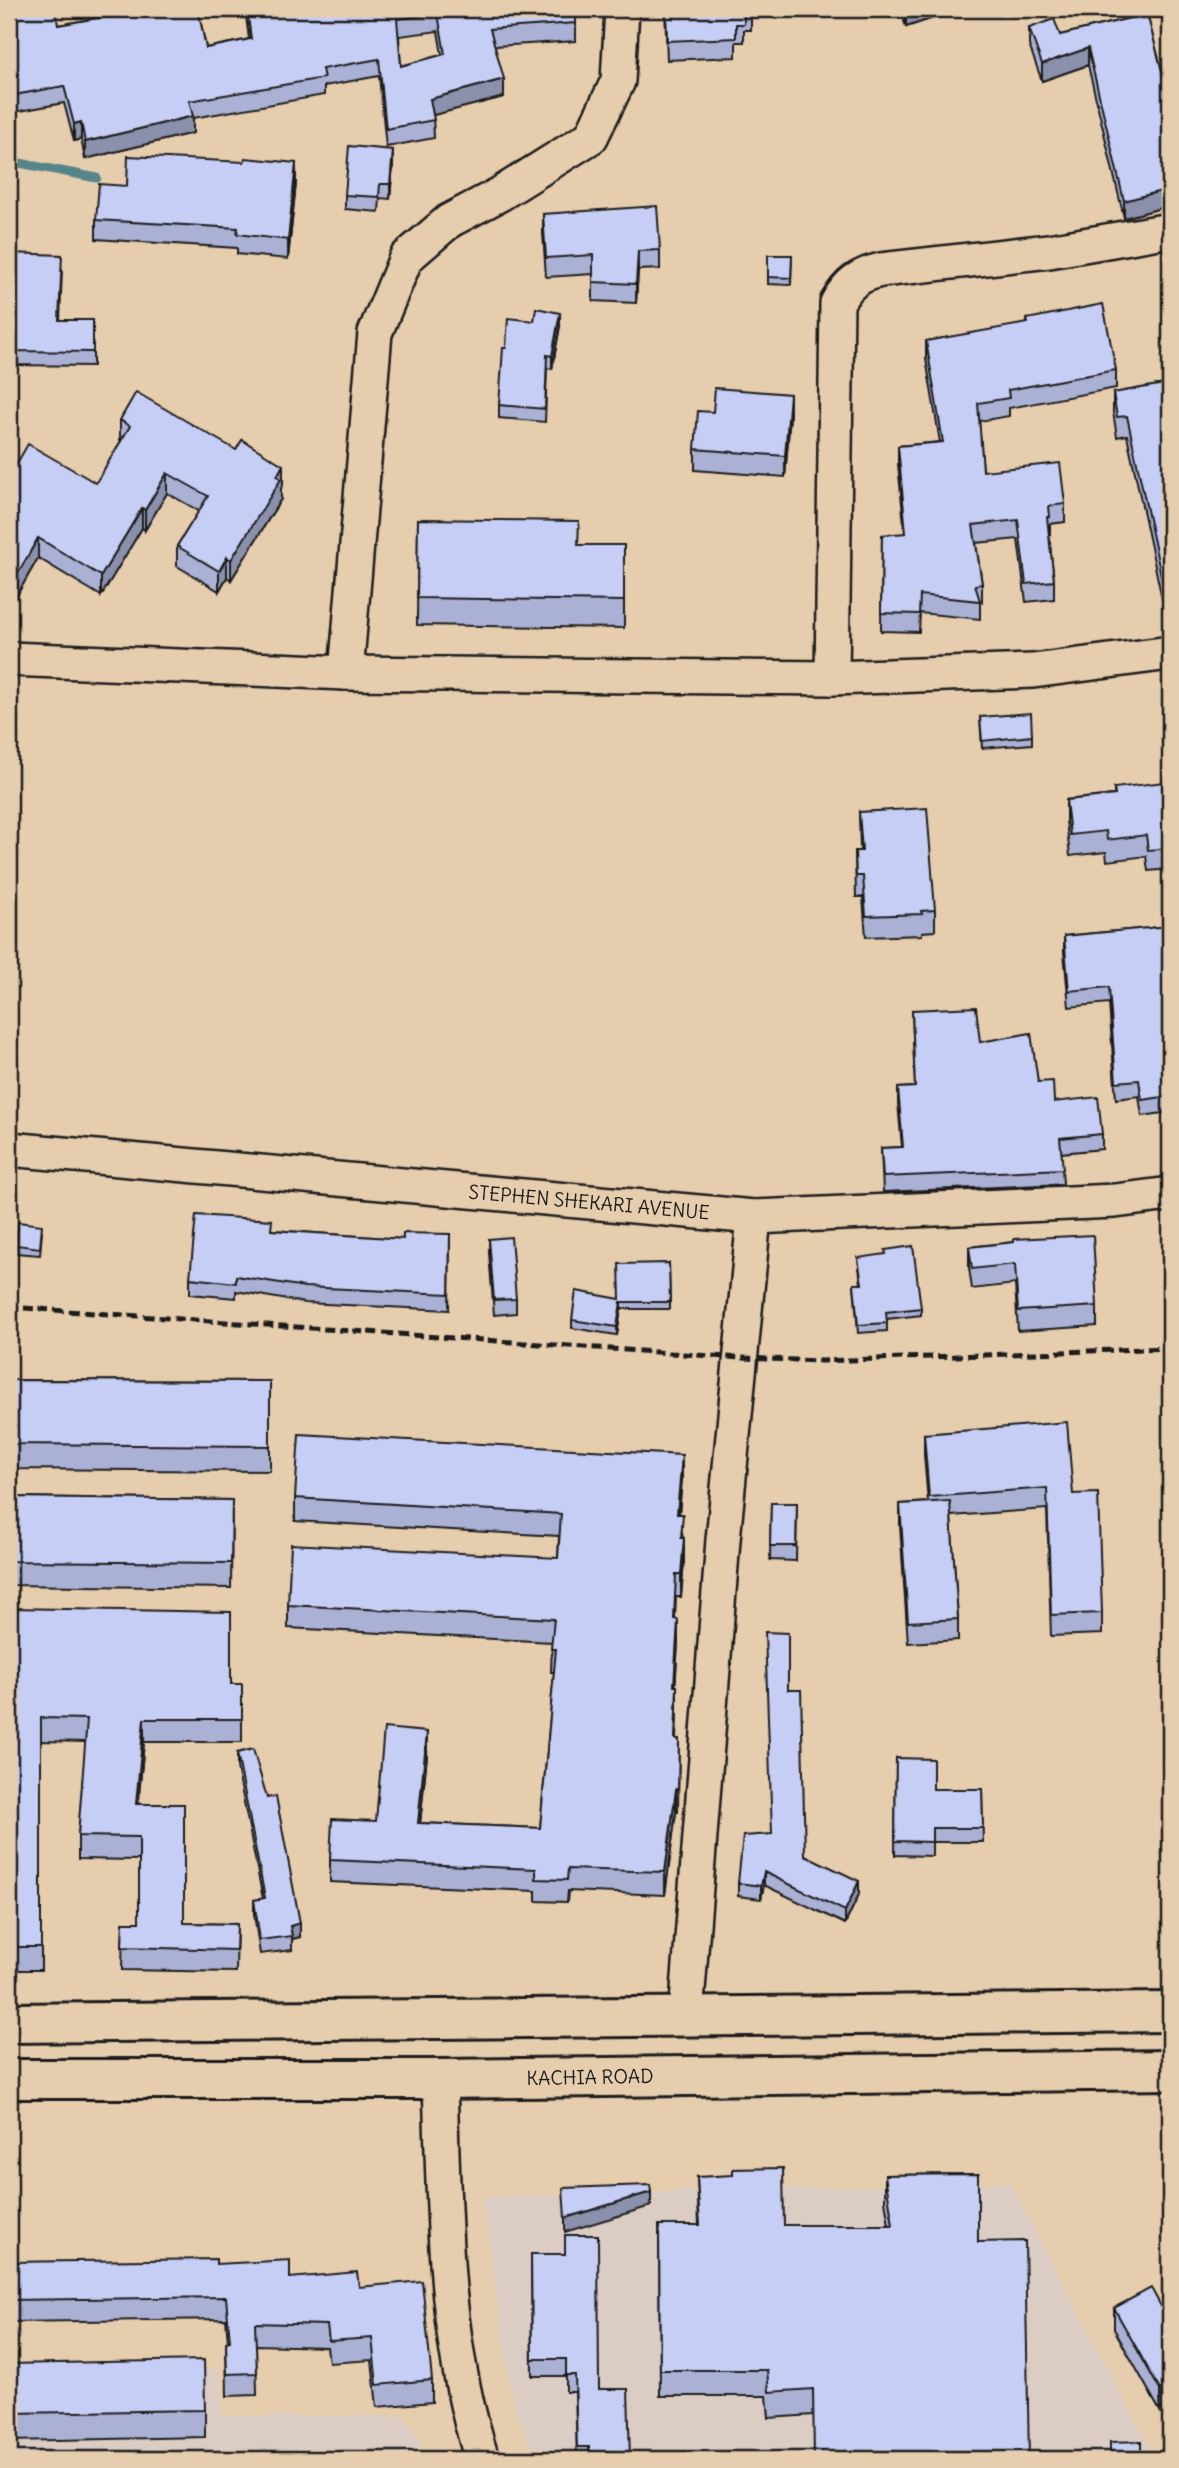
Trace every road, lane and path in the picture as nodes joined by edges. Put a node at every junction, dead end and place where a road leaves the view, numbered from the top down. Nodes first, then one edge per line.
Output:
1 (622, 9) edge
2 (1170, 230) edge
3 (1170, 653) edge
4 (9, 659) edge
5 (346, 673) junction
6 (832, 678) junction
7 (9, 1149) edge
8 (1170, 1194) edge
9 (754, 1217) junction
10 (1170, 2012) edge
11 (686, 2016) junction
12 (9, 2023) edge
13 (1170, 2070) edge
14 (440, 2078) junction
15 (9, 2079) edge
16 (482, 2459) edge

1 - 5 street
2 - 6 street
3 - 6 street
4 - 5 street
5 - 6 street
7 - 9 street, STEPHEN SHEKARI AVENUE
8 - 9 street, STEPHEN SHEKARI AVENUE
9 - 11 street
10 - 11 main road
11 - 12 main road
13 - 14 main road, KACHIA ROAD
14 - 15 main road, KACHIA ROAD
14 - 16 street

